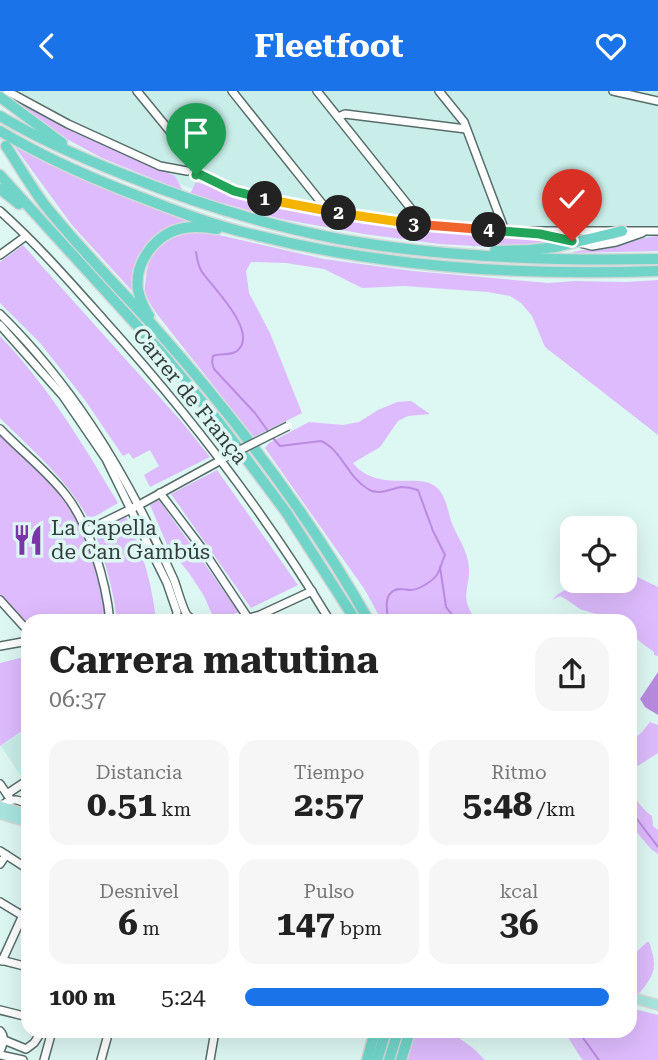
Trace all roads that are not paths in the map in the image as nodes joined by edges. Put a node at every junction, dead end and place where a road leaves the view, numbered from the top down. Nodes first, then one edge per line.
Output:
1 (7, 91) edge
2 (137, 91) edge
3 (232, 91) edge
4 (317, 91) edge
5 (439, 91) edge
6 (613, 91) edge
7 (0, 97) edge
8 (658, 101) edge
9 (0, 116) edge
10 (338, 117) junction
11 (466, 129) junction
12 (0, 131) edge
13 (6, 146) dead end
14 (99, 164) junction
15 (189, 168) junction
16 (0, 175) edge
17 (0, 189) edge
18 (0, 211) edge
19 (329, 212) junction
20 (424, 225) junction
21 (508, 231) junction
22 (622, 231) junction
23 (249, 234) junction
24 (53, 235) junction
25 (26, 236) junction
26 (575, 242) junction
27 (440, 252) junction
28 (0, 255) edge
29 (658, 259) edge
30 (658, 271) edge
31 (608, 273) junction
32 (658, 278) edge
33 (0, 314) edge
34 (0, 325) edge
35 (156, 329) junction
36 (288, 426) dead end
37 (0, 429) edge
38 (224, 459) junction
39 (160, 493) junction
40 (135, 506) junction
41 (86, 531) junction
42 (312, 591) junction
43 (0, 600) edge
44 (109, 614) edge
45 (177, 614) edge
46 (186, 614) edge
47 (245, 614) edge
48 (262, 614) edge
49 (326, 614) edge
50 (352, 614) edge
51 (365, 614) edge
52 (21, 623) edge
53 (21, 642) edge
54 (0, 646) edge
55 (0, 784) edge
56 (21, 787) edge
57 (21, 802) edge
58 (3, 804) edge
59 (21, 815) edge
60 (3, 853) edge
61 (0, 864) edge
62 (21, 865) edge
63 (0, 902) edge
64 (21, 915) edge
65 (21, 924) edge
66 (1, 960) edge
67 (21, 965) edge
68 (637, 999) edge
69 (658, 1005) edge
70 (0, 1010) edge
71 (21, 1015) edge
72 (2, 1036) edge
73 (37, 1038) edge
74 (50, 1038) edge
75 (107, 1038) edge
76 (214, 1038) edge
77 (373, 1038) edge
78 (384, 1038) edge
79 (396, 1038) edge
80 (408, 1038) edge
81 (0, 1053) edge
82 (23, 1060) edge
83 (44, 1060) edge
84 (101, 1060) edge
85 (210, 1060) edge
86 (367, 1060) edge
87 (377, 1060) edge
88 (389, 1060) edge
89 (401, 1060) edge

1 - 15 street
2 - 15 street
3 - 19 street
4 - 10 street
5 - 11 street
6 - 8 street
7 - 14 highway
9 - 14 highway
10 - 11 street
10 - 20 street
11 - 21 street
12 - 23 highway
13 - 35 highway
14 - 27 highway
15 - 19 street
16 - 24 highway
17 - 24 highway
18 - 25 street, Carrer de França
19 - 20 street
20 - 21 street
21 - 22 street
21 - 26 street
22 - 26 highway
22 - 26 street
23 - 31 highway
23 - 35 highway
24 - 50 highway
25 - 28 street
25 - 38 street, Carrer de França
26 - 27 highway
27 - 29 highway
30 - 31 highway
31 - 32 highway
33 - 40 street
34 - 40 street
35 - 51 highway
36 - 38 street, bridge
37 - 41 street
38 - 39 street
38 - 42 street, Carrer de França
39 - 40 street
39 - 47 street
40 - 41 street
40 - 45 street
40 - 46 street
41 - 44 street
42 - 48 street
42 - 49 street, Carrer de França
43 - 52 street
53 - 54 street
55 - 58 street
56 - 58 street
57 - 58 street
58 - 59 main road
60 - 61 street
60 - 62 street
63 - 64 street
65 - 66 street
66 - 67 street
68 - 69 main road
70 - 71 street
72 - 73 street
72 - 81 street
74 - 83 street
75 - 84 street
76 - 85 street
77 - 86 highway
78 - 87 highway
79 - 88 highway
80 - 89 highway
81 - 82 street

